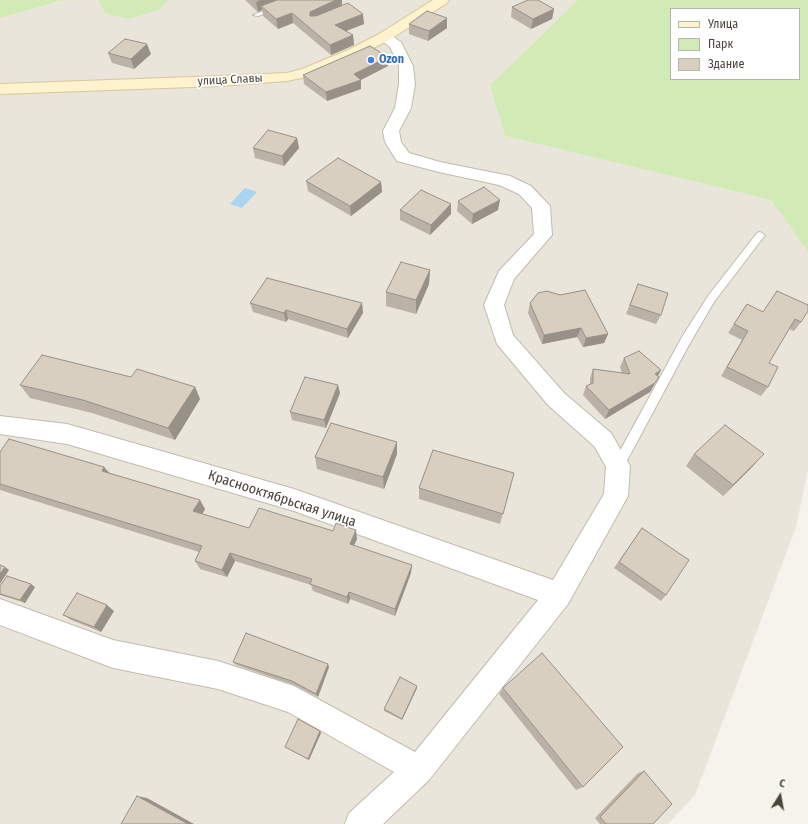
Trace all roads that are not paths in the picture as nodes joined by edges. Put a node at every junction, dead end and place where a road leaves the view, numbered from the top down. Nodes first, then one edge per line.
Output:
1 (298, 0) edge
2 (442, 0) edge
3 (256, 15) dead end
4 (384, 37) junction
5 (0, 89) edge
6 (760, 235) dead end
7 (0, 425) edge
8 (618, 466) junction
9 (559, 595) junction
10 (0, 612) edge
11 (419, 770) junction
12 (360, 824) edge

1 - 3 lane
2 - 4 street, улица Славы
4 - 5 street, улица Славы
4 - 8 street
6 - 8 lane
7 - 9 street, Краснооктябрьская улица
8 - 9 street
9 - 11 street
10 - 11 street
11 - 12 street

